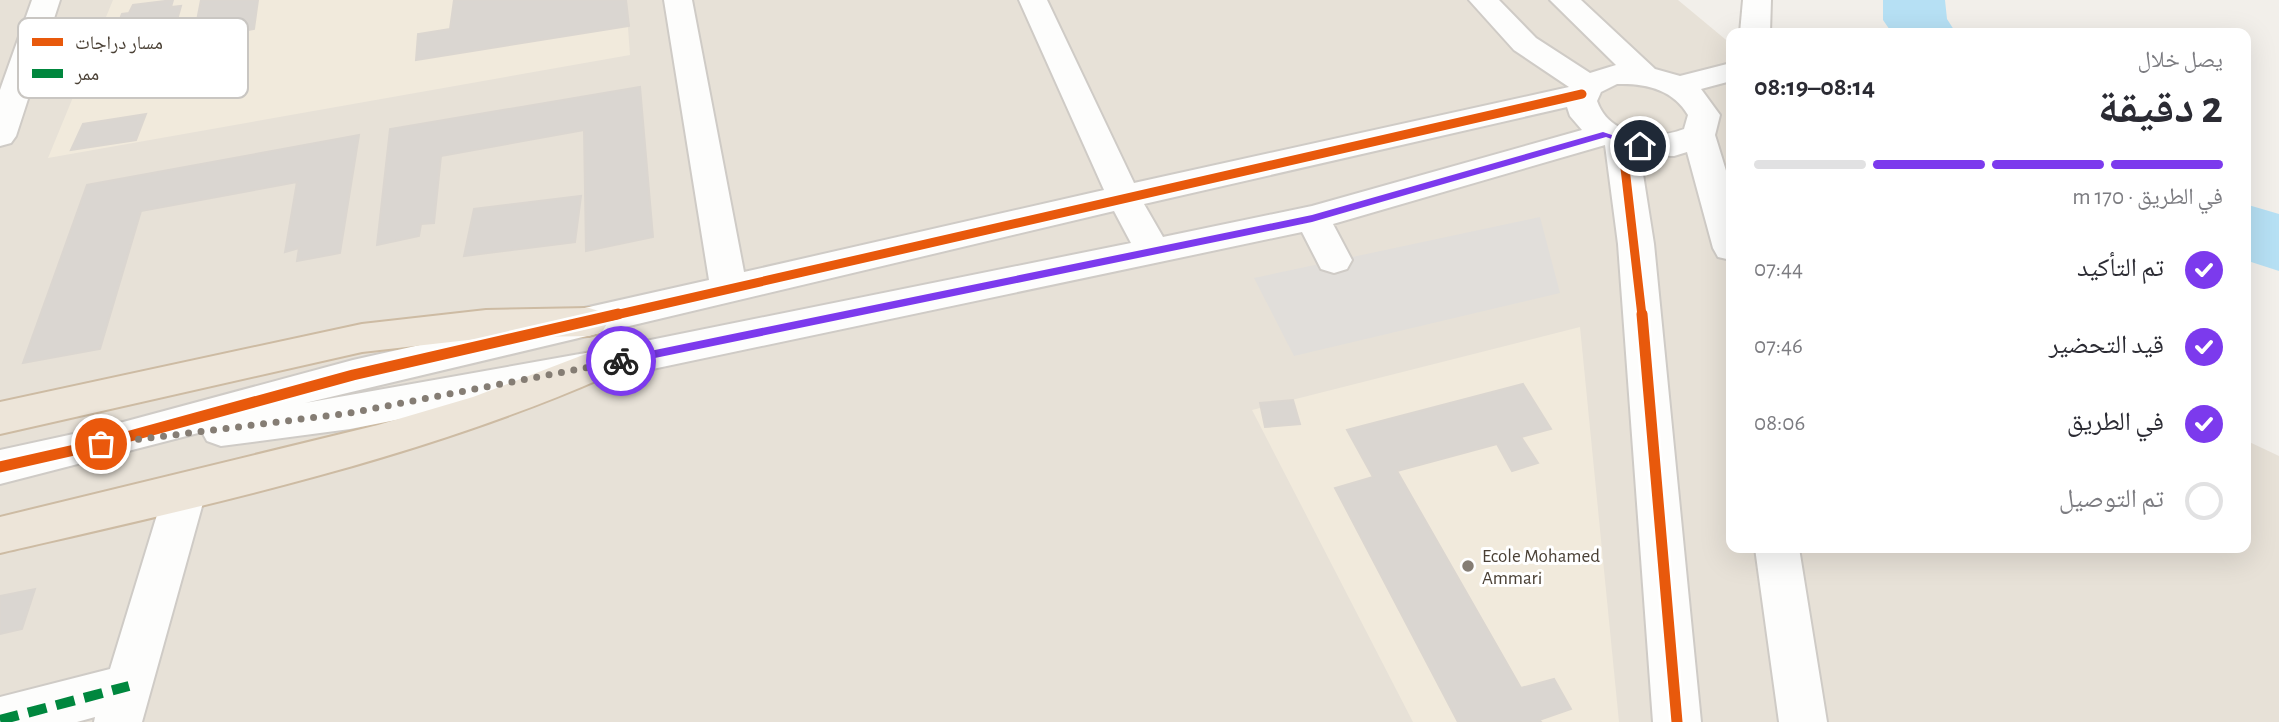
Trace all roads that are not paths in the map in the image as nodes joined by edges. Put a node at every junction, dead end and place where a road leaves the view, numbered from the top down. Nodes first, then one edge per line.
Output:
1 (46, 0) edge
2 (678, 0) edge
3 (1033, 0) edge
4 (1483, 0) edge
5 (1564, 0) edge
6 (1757, 0) edge
7 (40, 18) edge
8 (1755, 28) edge
9 (1726, 73) edge
10 (1644, 75) junction
11 (18, 83) edge
12 (1677, 86) junction
13 (1585, 90) junction
14 (1699, 135) junction
15 (0, 136) edge
16 (1614, 138) junction
17 (1124, 198) junction
18 (1312, 218) junction
19 (1726, 230) edge
20 (1153, 251) junction
21 (1334, 260) dead end
22 (729, 290) junction
23 (589, 321) junction
24 (591, 367) junction
25 (0, 418) edge
26 (101, 444) junction
27 (0, 467) edge
28 (186, 492) junction
29 (0, 536) edge
30 (1778, 553) edge
31 (124, 704) edge
32 (0, 720) edge
33 (1677, 722) edge
34 (1803, 722) edge

1 - 7 street
2 - 22 street
3 - 17 street
4 - 13 street
5 - 10 street
6 - 8 street
9 - 12 street
10 - 12 street
10 - 13 street
11 - 15 street
12 - 14 street
13 - 16 street
13 - 17 street
14 - 16 street
14 - 19 street
16 - 18 street
16 - 33 street
17 - 20 street
17 - 22 street
18 - 20 street
18 - 21 street
20 - 24 street
22 - 23 street
23 - 25 highway
23 - 26 street
24 - 26 street
24 - 28 highway
26 - 27 street
28 - 29 highway
28 - 31 street
30 - 34 street
31 - 32 street

